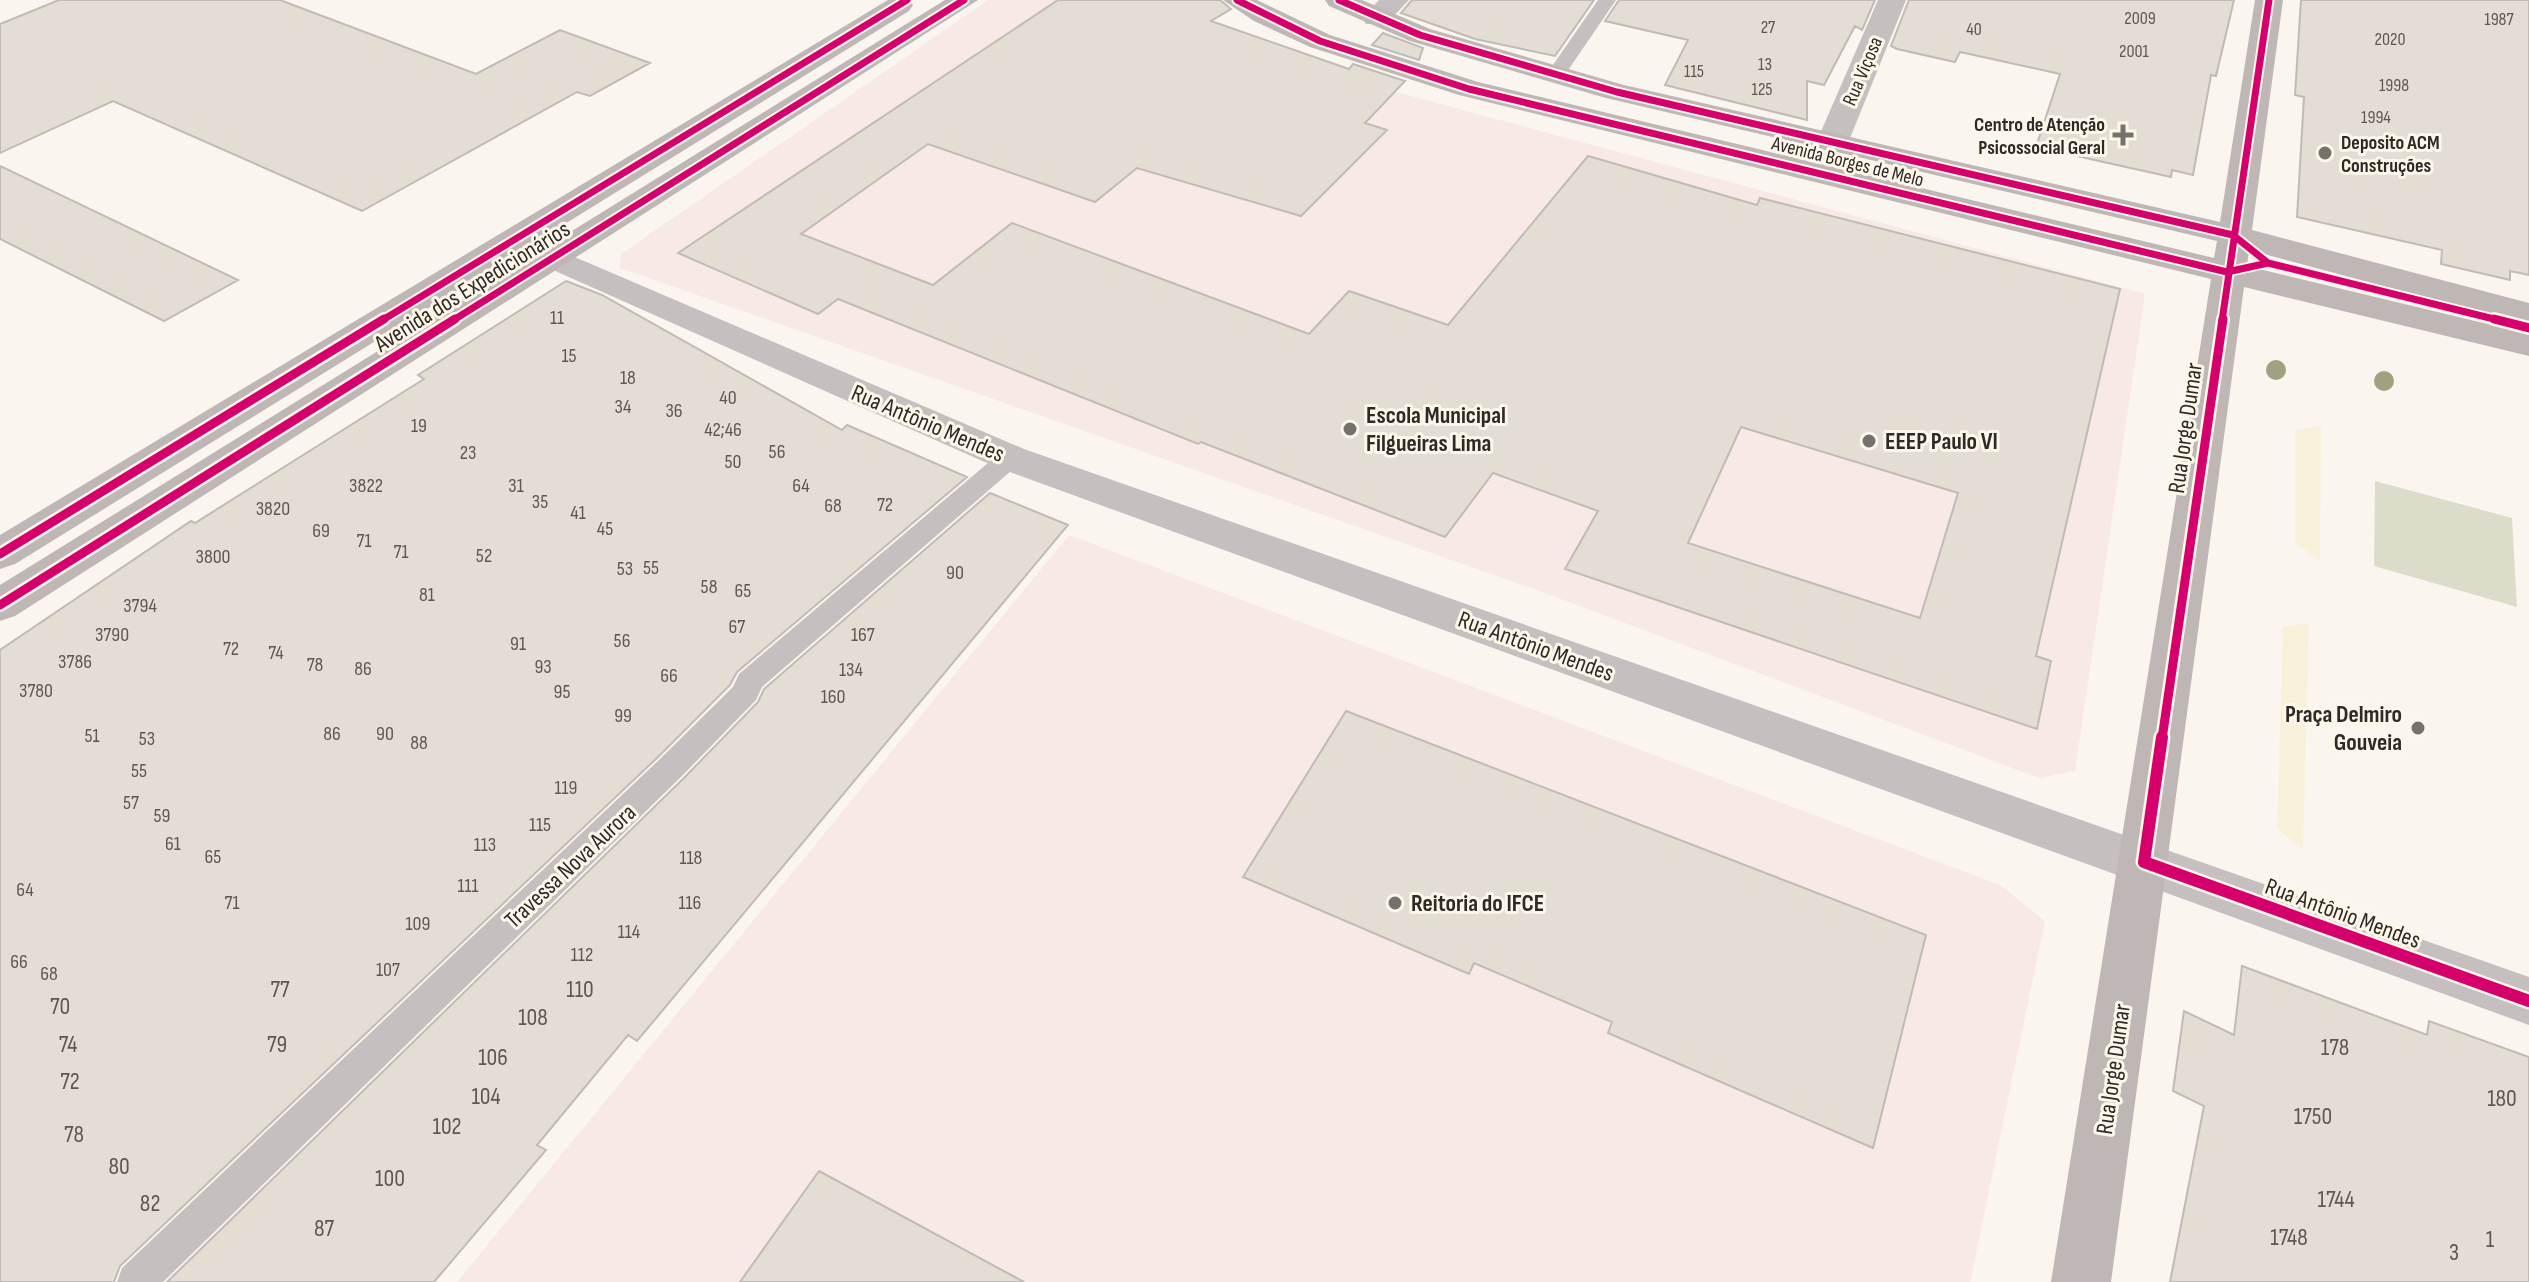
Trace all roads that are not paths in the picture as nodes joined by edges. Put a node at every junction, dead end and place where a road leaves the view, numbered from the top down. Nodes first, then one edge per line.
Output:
1 (907, 0) edge
2 (964, 0) edge
3 (1237, 0) edge
4 (1339, 0) edge
5 (1607, 0) edge
6 (1892, 0) edge
7 (2269, 0) edge
8 (1386, 9) edge
9 (1555, 75) junction
10 (1832, 143) junction
11 (2230, 253) junction
12 (556, 259) junction
13 (2529, 314) edge
14 (2529, 345) edge
15 (1010, 458) junction
16 (0, 554) edge
17 (0, 605) edge
18 (2144, 862) junction
19 (2529, 1001) edge
20 (136, 1282) edge
21 (2081, 1282) edge

1 - 16 main road, Avenida dos Expedicionários
2 - 12 main road, Avenida dos Expedicionários
3 - 11 main road, Avenida Borges de Melo
4 - 8 main road, Avenida Borges de Melo
5 - 9 lane
6 - 10 street, Rua Viçosa
7 - 11 main road, Rua Jorge Dumar
8 - 9 main road, Avenida Borges de Melo
9 - 10 main road, Avenida Borges de Melo
10 - 11 main road, Avenida Borges de Melo
11 - 13 main road, Avenida Borges de Melo
11 - 14 main road, Avenida Borges de Melo
11 - 18 main road, Rua Jorge Dumar
12 - 15 street, Rua Antônio Mendes
12 - 17 main road, Avenida dos Expedicionários
15 - 18 street, Rua Antônio Mendes
15 - 20 lane, Travessa Nova Aurora
18 - 19 street, Rua Antônio Mendes
18 - 21 main road, Rua Jorge Dumar

